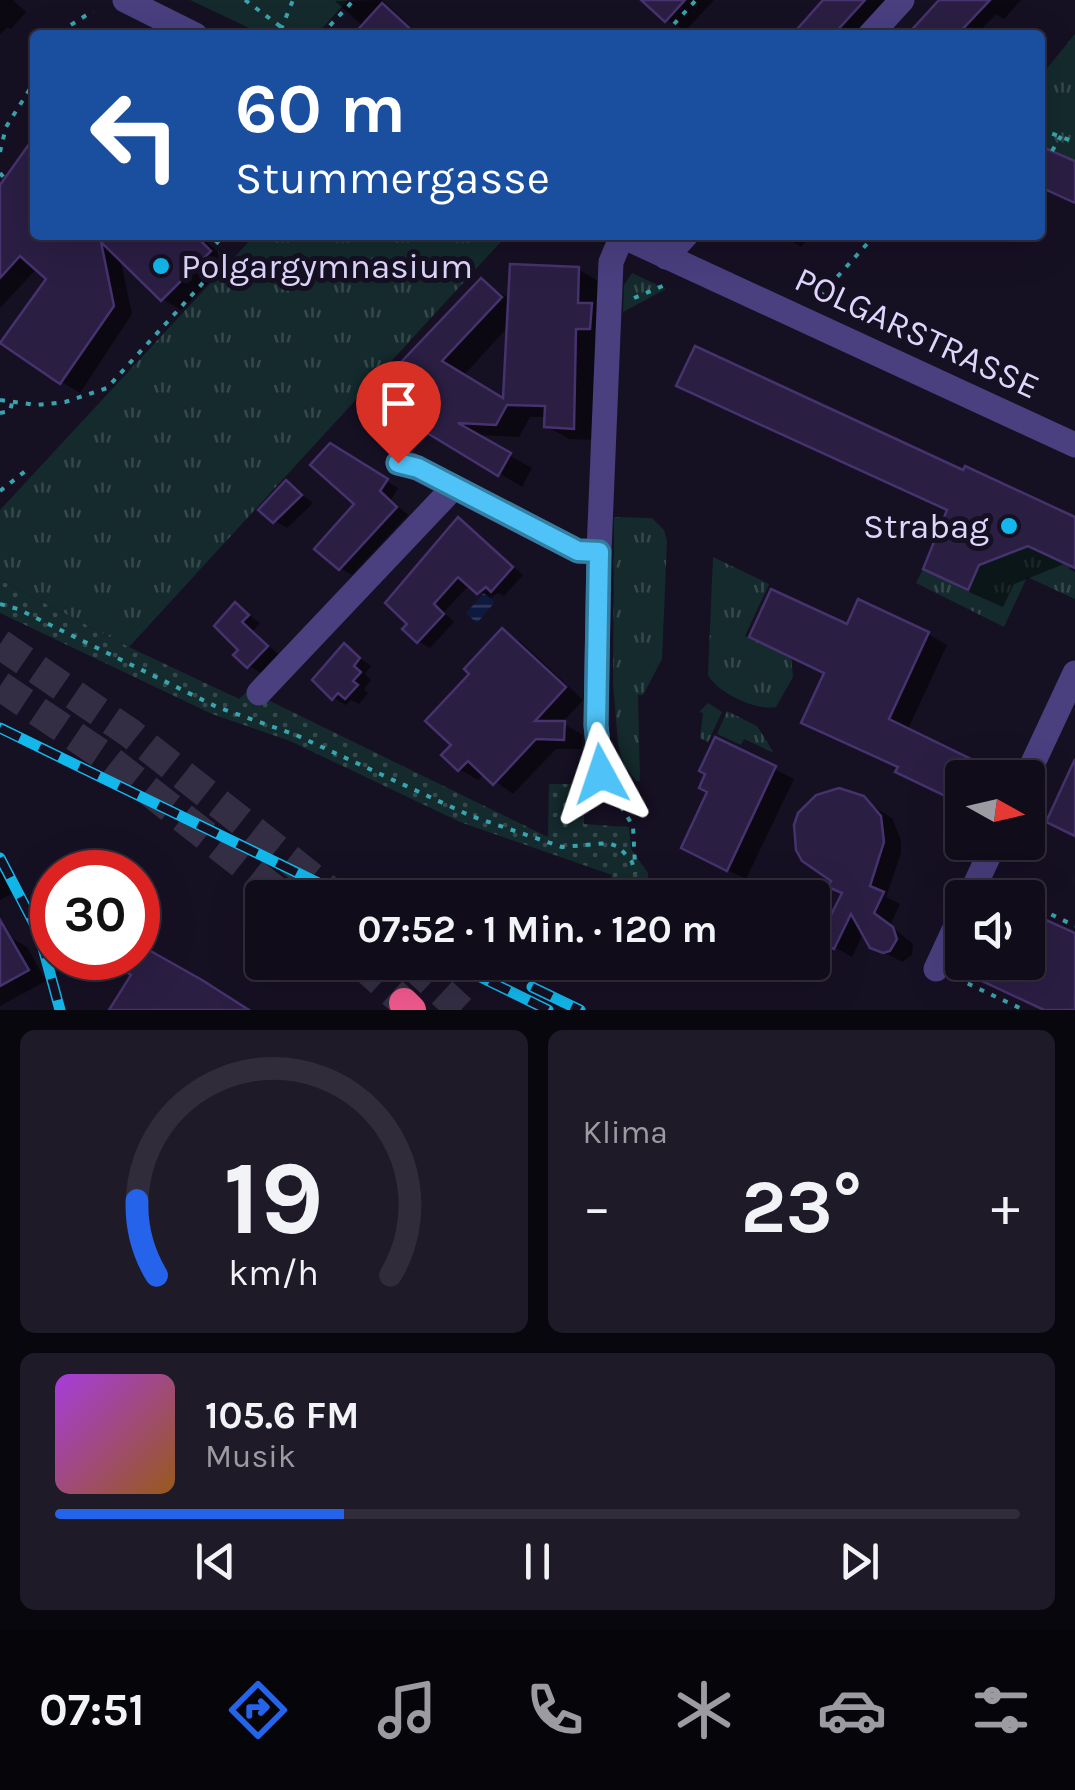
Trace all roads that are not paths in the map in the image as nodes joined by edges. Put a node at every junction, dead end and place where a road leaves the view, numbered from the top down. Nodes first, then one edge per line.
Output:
1 (125, 0) edge
2 (902, 0) edge
3 (185, 30) edge
4 (875, 30) edge
5 (619, 240) edge
6 (630, 240) edge
7 (681, 240) edge
8 (666, 256) junction
9 (1075, 444) edge
10 (398, 463) dead end
11 (454, 487) junction
12 (599, 552) junction
13 (1075, 673) edge
14 (259, 694) dead end
15 (1034, 760) edge
16 (601, 774) road end
17 (945, 949) edge
18 (936, 969) road end

1 - 3 street
2 - 4 street
5 - 12 street
6 - 8 street, POLGARSTRASSE
7 - 8 street
8 - 9 street, POLGARSTRASSE
10 - 11 street
11 - 12 street
11 - 14 street
12 - 16 street
13 - 15 street
17 - 18 street

